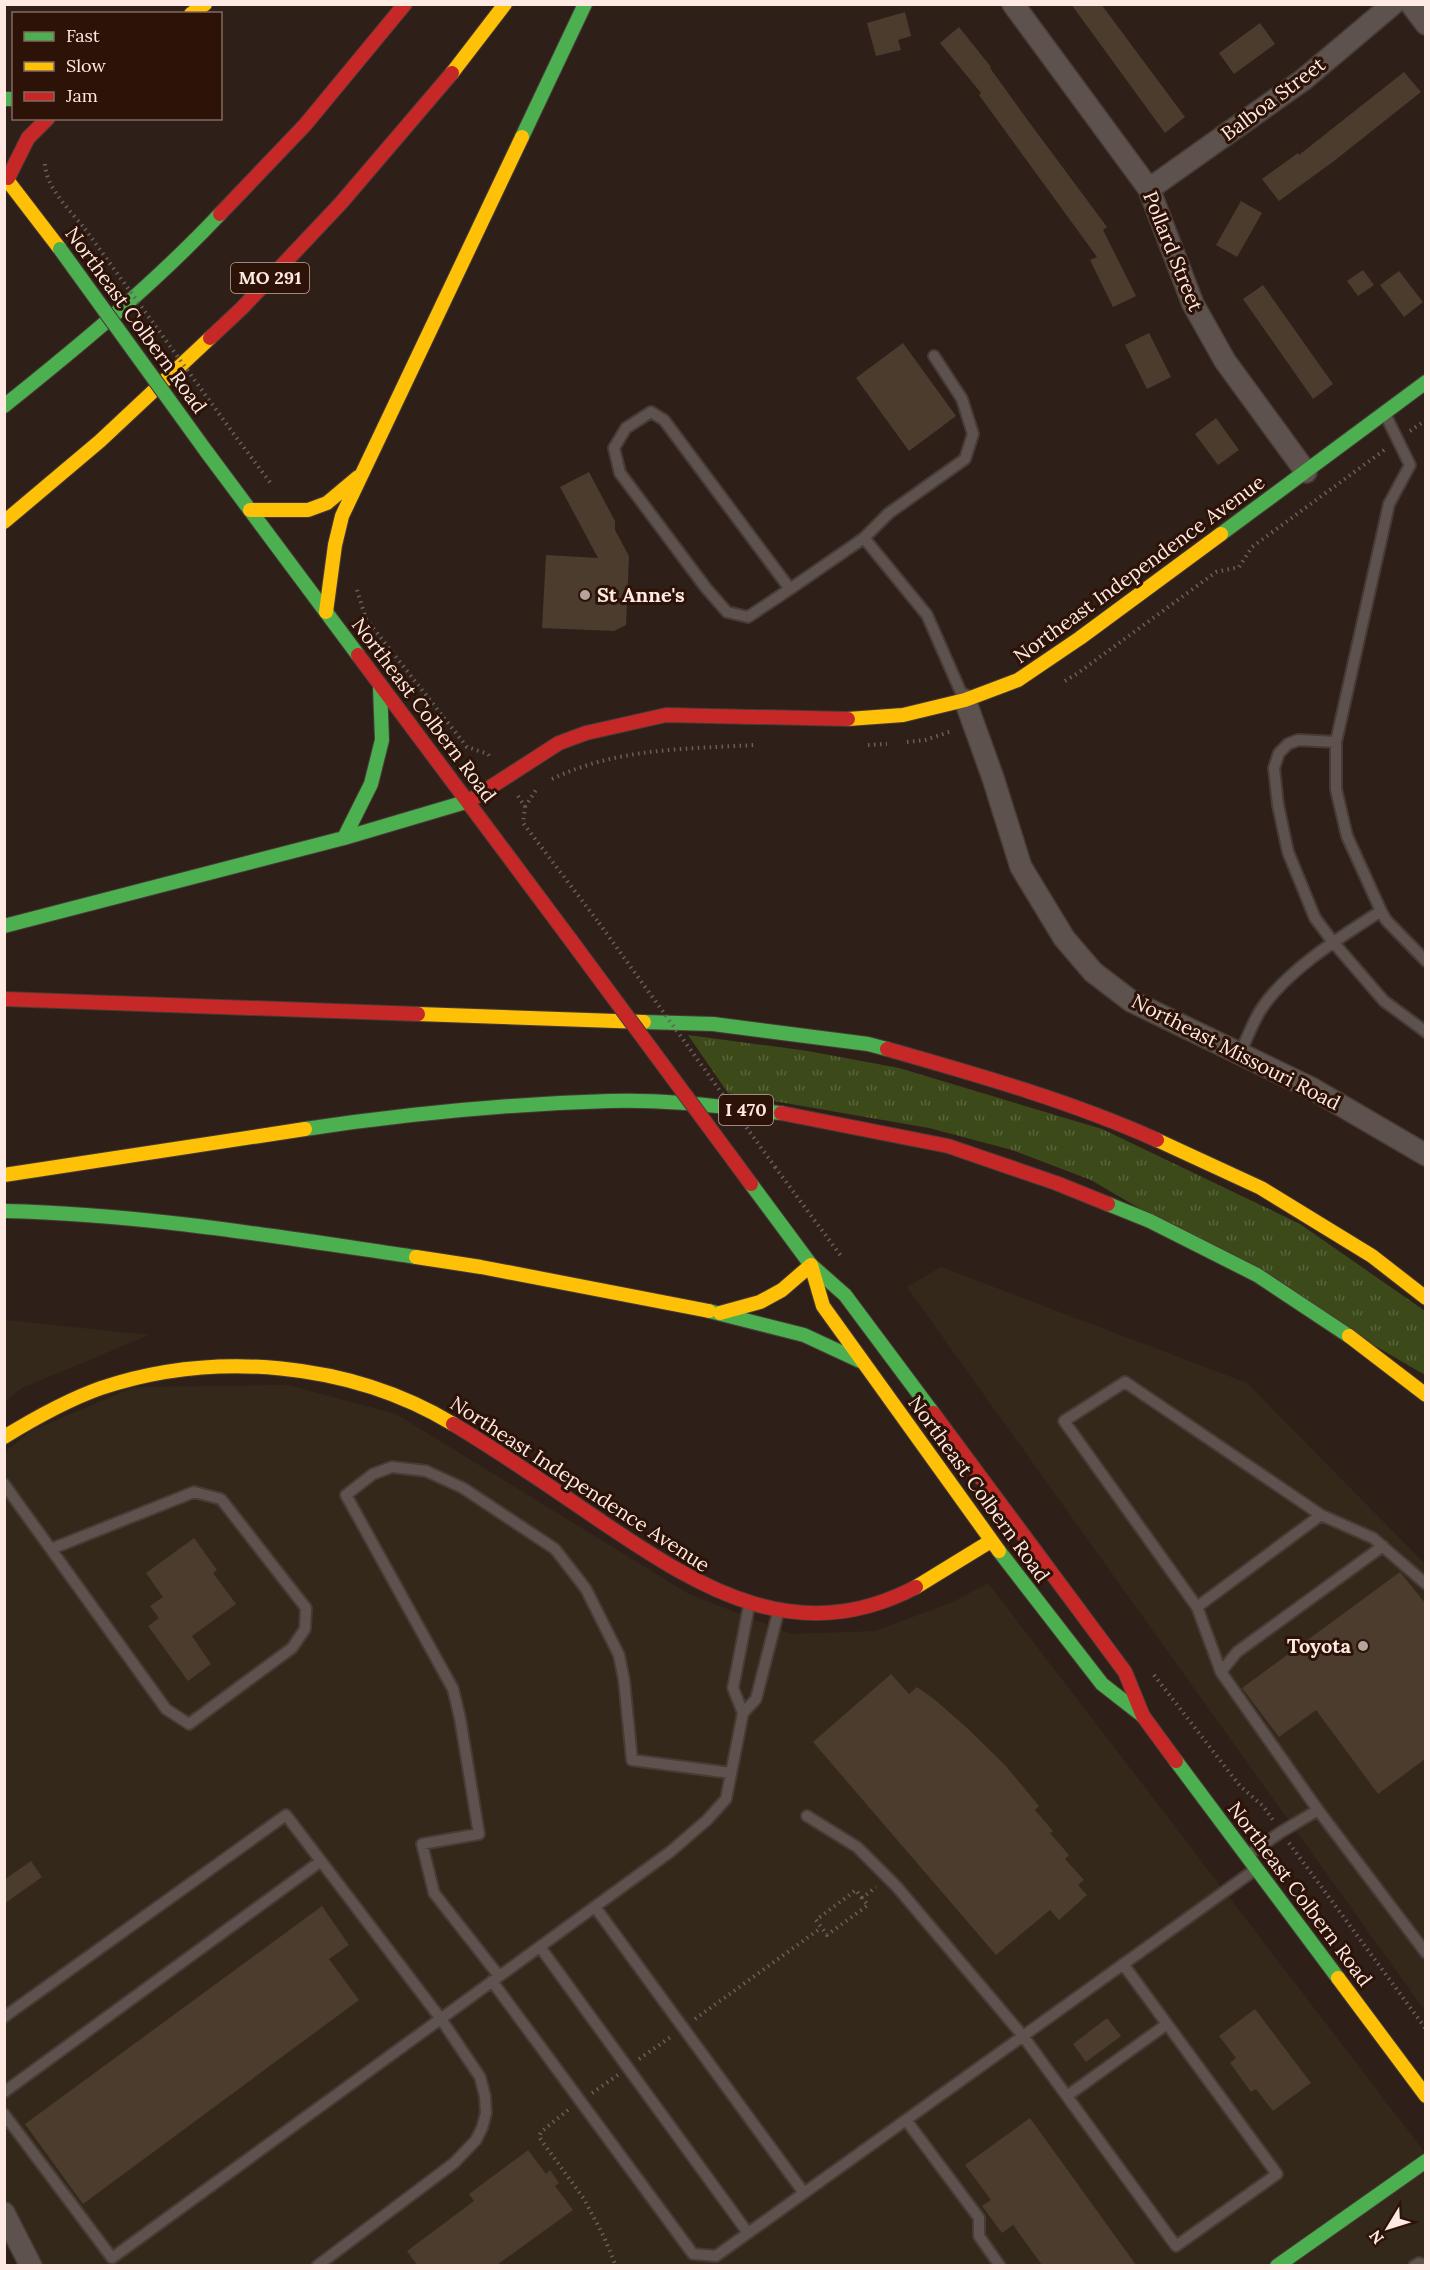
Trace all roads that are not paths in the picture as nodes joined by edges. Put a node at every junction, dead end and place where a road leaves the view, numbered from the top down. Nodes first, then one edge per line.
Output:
1 (405, 4) edge
2 (505, 4) edge
3 (585, 4) edge
4 (1013, 4) edge
5 (1393, 4) edge
6 (1411, 4) edge
7 (1425, 24) edge
8 (46, 120) edge
9 (6, 172) edge
10 (1149, 189) junction
11 (934, 356) dead end
12 (1425, 382) edge
13 (4, 406) edge
14 (1384, 413) junction
15 (1306, 472) junction
16 (362, 473) junction
17 (250, 510) junction
18 (4, 522) edge
19 (864, 537) junction
20 (790, 589) junction
21 (326, 612) junction
22 (380, 687) junction
23 (965, 700) junction
24 (1336, 742) junction
25 (469, 801) junction
26 (344, 838) junction
27 (1381, 911) junction
28 (4, 926) edge
29 (1332, 942) junction
30 (1425, 961) edge
31 (4, 999) edge
32 (1425, 1032) edge
33 (1240, 1053) junction
34 (1425, 1155) edge
35 (4, 1175) edge
36 (4, 1211) edge
37 (811, 1265) junction
38 (1425, 1298) edge
39 (720, 1313) junction
40 (860, 1361) junction
41 (1425, 1395) edge
42 (4, 1437) edge
43 (4, 1484) edge
44 (1321, 1515) junction
45 (992, 1541) junction
46 (1383, 1546) junction
47 (51, 1549) junction
48 (1425, 1584) edge
49 (749, 1605) junction
50 (1197, 1607) junction
51 (778, 1611) junction
52 (1221, 1672) junction
53 (743, 1713) junction
54 (1143, 1716) junction
55 (731, 1773) junction
56 (1318, 1810) junction
57 (807, 1816) dead end
58 (1247, 1855) junction
59 (321, 1861) junction
60 (1257, 1868) junction
61 (595, 1907) junction
62 (540, 1947) junction
63 (1425, 1953) edge
64 (1123, 1965) junction
65 (496, 1979) junction
66 (4, 2017) edge
67 (441, 2019) junction
68 (1167, 2024) junction
69 (1023, 2036) junction
70 (4, 2092) edge
71 (1066, 2096) junction
72 (1425, 2096) edge
73 (4, 2114) edge
74 (906, 2120) junction
75 (1425, 2161) edge
76 (804, 2193) junction
77 (4, 2213) edge
78 (748, 2233) junction
79 (31, 2265) edge
80 (317, 2265) edge
81 (1000, 2265) edge
82 (1277, 2265) edge
83 (1414, 2265) edge
84 (1425, 2265) edge

1 - 13 main road
2 - 18 main road, MO 291
3 - 16 main road
4 - 10 street, Pollard Street
5 - 10 street, Balboa Street
6 - 7 street
8 - 9 main road
9 - 17 main road, Northeast Colbern Road, bridge
10 - 15 street, Pollard Street
11 - 19 lane
12 - 14 main road, Northeast Independence Avenue
14 - 15 main road, Northeast Independence Avenue
14 - 24 lane
15 - 23 main road, Northeast Independence Avenue
16 - 17 main road
16 - 21 main road
17 - 21 main road, Northeast Colbern Road
19 - 20 lane
19 - 23 lane
20 - 20 lane
21 - 22 main road, Northeast Colbern Road
22 - 25 main road, Northeast Colbern Road
22 - 26 main road
23 - 25 main road, Northeast Independence Avenue
23 - 33 street, Northeast Missouri Road
24 - 27 lane
24 - 29 lane
25 - 26 main road, Northeast Independence Avenue
25 - 37 main road, Northeast Colbern Road, bridge
26 - 28 main road, Northeast Independence Avenue
27 - 29 lane
27 - 30 lane
29 - 32 lane
29 - 33 lane
31 - 38 main road
33 - 34 street, Northeast Missouri Road
35 - 41 main road, I 470
36 - 39 main road
37 - 39 main road
37 - 40 main road, Northeast Colbern Road
37 - 54 main road, Northeast Colbern Road
39 - 40 main road
40 - 45 main road, Northeast Colbern Road
42 - 49 main road, Northeast Independence Avenue
43 - 47 lane
44 - 46 lane
44 - 50 lane
44 - 50 lane
45 - 51 main road, Northeast Independence Avenue
45 - 54 main road, Northeast Colbern Road
46 - 48 lane
46 - 52 lane
47 - 47 lane
49 - 51 main road, Northeast Independence Avenue
49 - 53 lane
50 - 52 lane
51 - 53 lane
52 - 56 lane
53 - 55 lane
54 - 58 main road, Northeast Colbern Road
55 - 61 lane
55 - 65 lane
56 - 58 lane
56 - 63 lane
57 - 69 lane
58 - 60 main road, Northeast Colbern Road
59 - 66 lane
59 - 67 lane
59 - 70 lane
60 - 64 lane
60 - 72 main road, Northeast Colbern Road
61 - 62 lane
61 - 76 lane
62 - 65 lane
62 - 78 lane
64 - 68 lane
64 - 69 lane
65 - 67 lane
65 - 78 lane
67 - 73 lane
67 - 80 lane
68 - 71 lane
68 - 71 lane
69 - 71 lane
69 - 74 lane
74 - 76 lane
74 - 81 lane
75 - 82 main road
76 - 78 lane
77 - 79 street
83 - 84 lane

